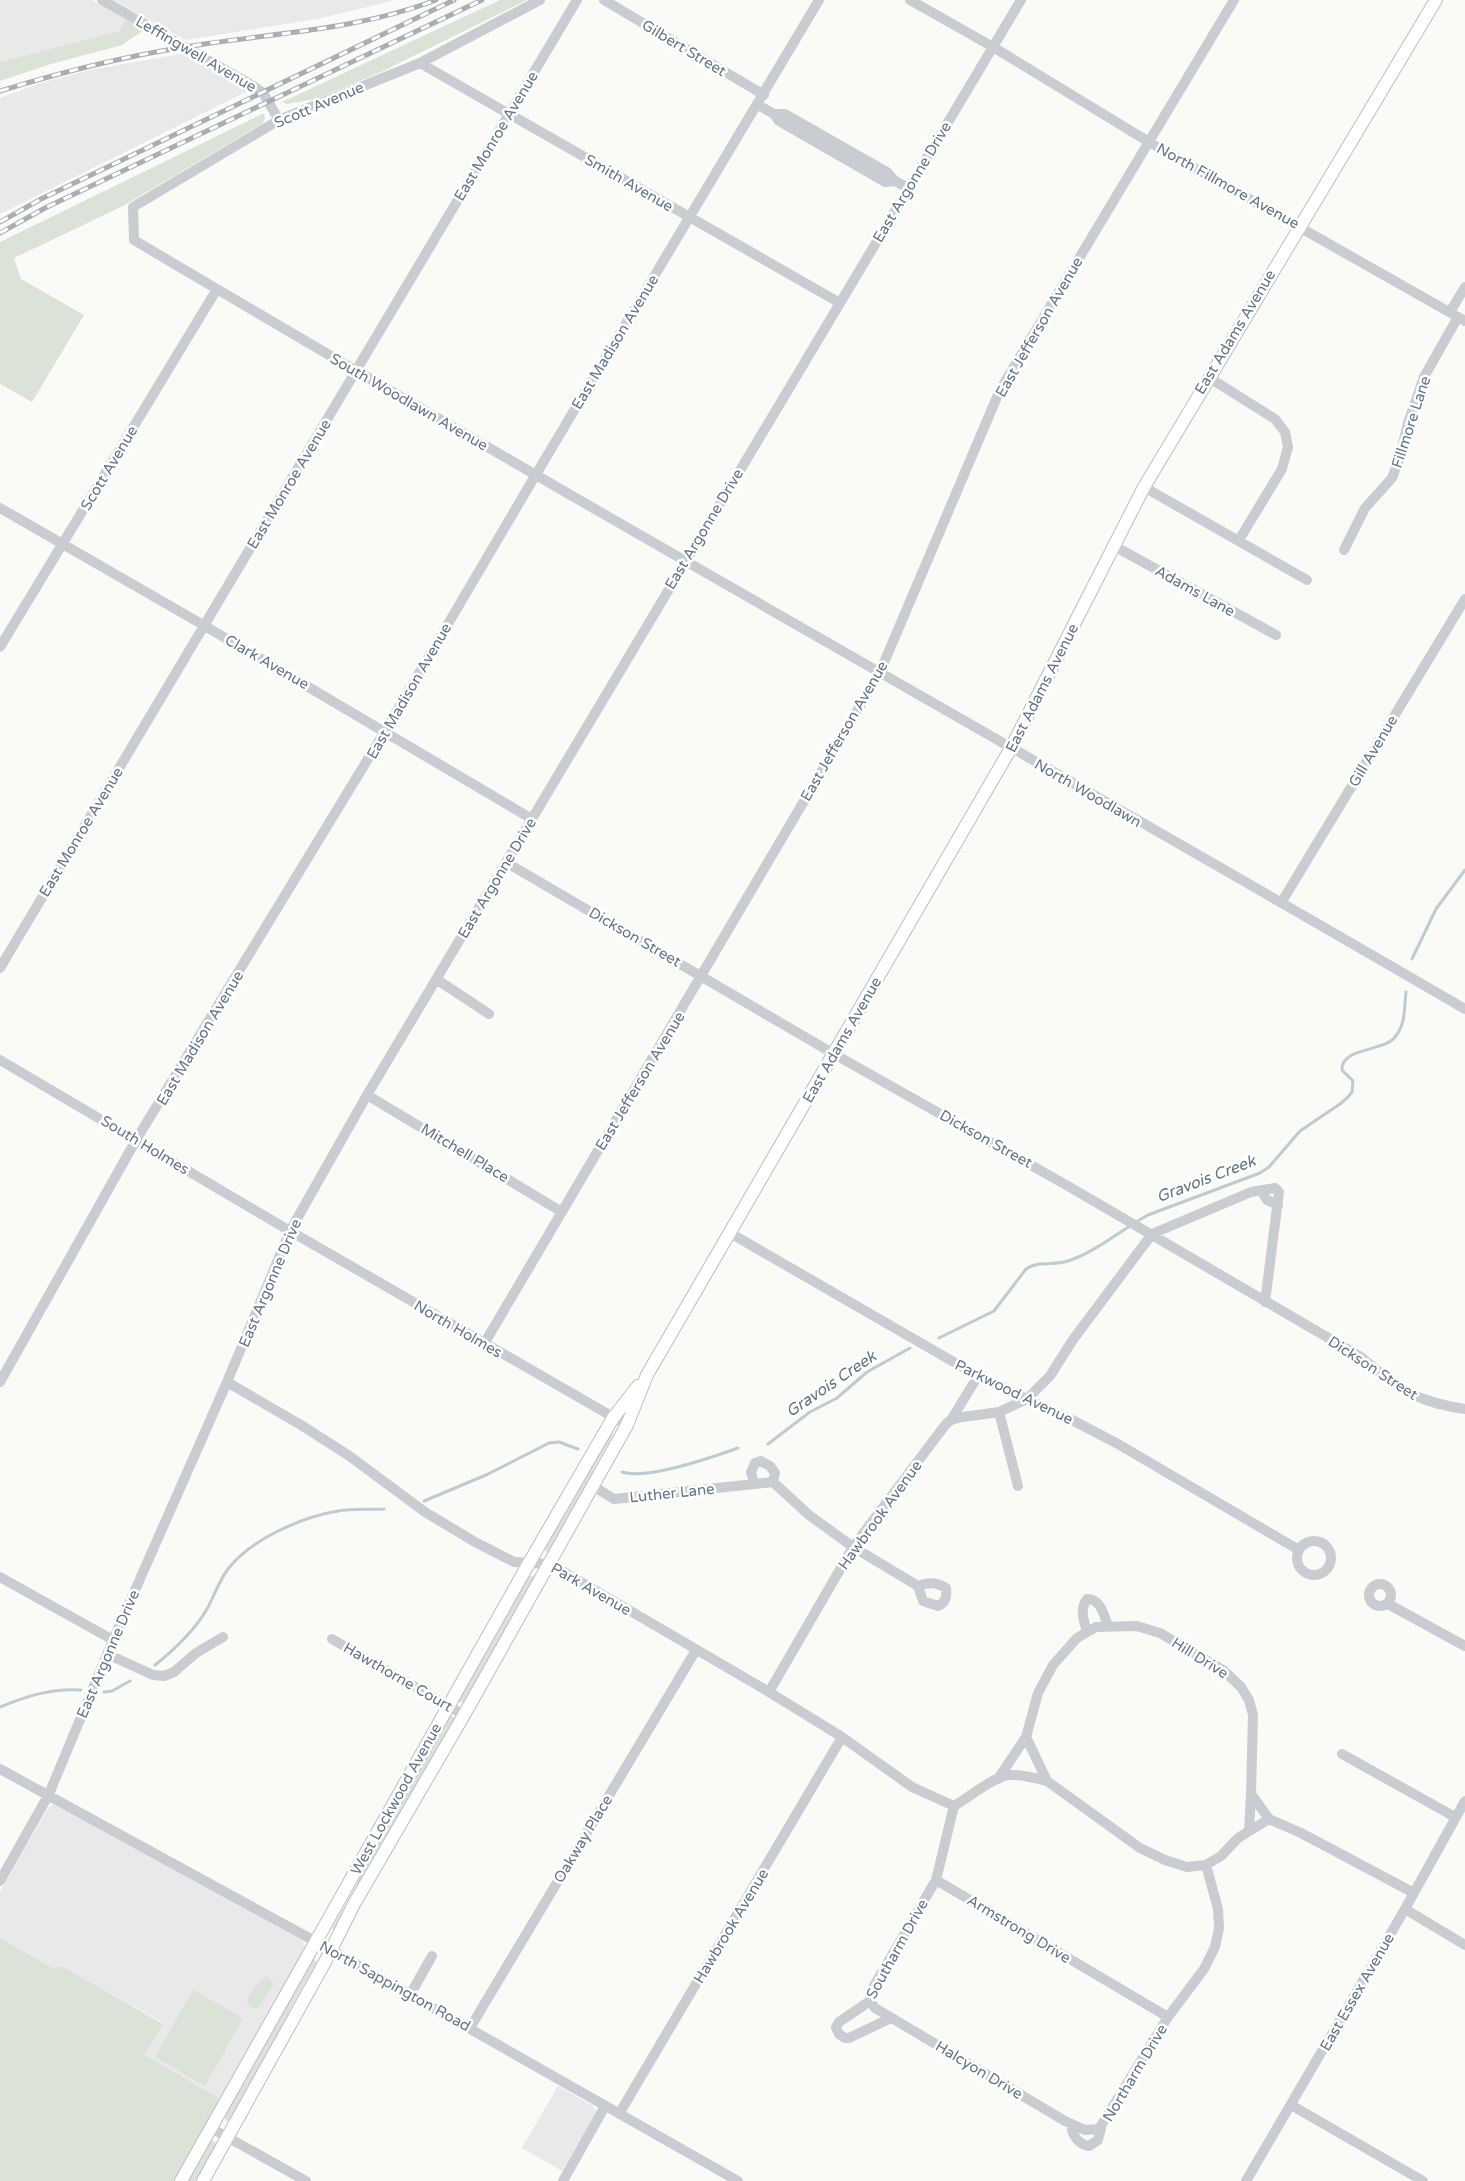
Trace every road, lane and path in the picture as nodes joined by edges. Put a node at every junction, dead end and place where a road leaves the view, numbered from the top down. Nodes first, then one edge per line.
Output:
1 (102, 0) edge
2 (540, 0) edge
3 (577, 0) edge
4 (604, 0) edge
5 (819, 0) edge
6 (910, 0) edge
7 (1021, 0) edge
8 (1234, 0) edge
9 (1436, 0) edge
10 (993, 46) junction
11 (420, 63) junction
12 (764, 95) junction
13 (758, 105) junction
14 (508, 114) junction
15 (279, 120) junction
16 (1149, 142) junction
17 (908, 188) junction
18 (689, 218) junction
19 (1299, 226) junction
20 (134, 240) joint
21 (1465, 288) edge
22 (217, 289) junction
23 (840, 302) junction
24 (1458, 317) edge
25 (358, 370) junction
26 (1208, 377) junction
27 (535, 476) junction
28 (1144, 487) junction
29 (0, 508) edge
30 (1239, 540) junction
31 (63, 544) junction
32 (1114, 546) junction
33 (1344, 550) dead end
34 (686, 560) junction
35 (1307, 580) dead end
36 (1465, 599) edge
37 (205, 626) junction
38 (1276, 635) dead end
39 (0, 646) edge
40 (880, 672) junction
41 (386, 731) junction
42 (1011, 748) junction
43 (532, 819) junction
44 (507, 863) junction
45 (1281, 903) junction
46 (0, 968) edge
47 (702, 976) junction
48 (436, 980) junction
49 (1465, 1009) edge
50 (489, 1014) dead end
51 (834, 1054) junction
52 (0, 1060) edge
53 (367, 1095) junction
54 (136, 1140) junction
55 (562, 1212) junction
56 (290, 1231) junction
57 (730, 1233) junction
58 (1152, 1234) junction
59 (1265, 1302) junction
60 (484, 1344) junction
61 (647, 1375) junction
62 (978, 1376) junction
63 (0, 1382) edge
64 (227, 1382) junction
65 (1026, 1399) junction
66 (1465, 1409) edge
67 (998, 1412) junction
68 (613, 1418) junction
69 (951, 1420) junction
70 (626, 1425) junction
71 (773, 1482) junction
72 (754, 1483) junction
73 (593, 1486) junction
74 (1018, 1486) dead end
75 (853, 1546) junction
76 (1299, 1550) dead end
77 (529, 1563) junction
78 (550, 1564) junction
79 (0, 1577) edge
80 (918, 1586) dead end
81 (1388, 1604) dead end
82 (1108, 1626) junction
83 (1087, 1632) junction
84 (223, 1637) dead end
85 (332, 1639) dead end
86 (113, 1640) junction
87 (1465, 1646) edge
88 (696, 1650) junction
89 (107, 1654) junction
90 (769, 1692) junction
91 (447, 1706) junction
92 (464, 1716) junction
93 (842, 1737) junction
94 (1026, 1737) junction
95 (1342, 1754) dead end
96 (0, 1769) edge
97 (998, 1779) junction
98 (1047, 1781) junction
99 (49, 1794) junction
100 (1251, 1794) junction
101 (1465, 1801) edge
102 (954, 1806) junction
103 (1455, 1817) junction
104 (1269, 1819) junction
105 (1249, 1831) junction
106 (1206, 1865) junction
107 (936, 1880) junction
108 (0, 1881) edge
109 (1414, 1893) junction
110 (1405, 1909) junction
111 (316, 1942) junction
112 (1465, 1945) edge
113 (331, 1950) junction
114 (432, 1956) dead end
115 (410, 1995) junction
116 (870, 2001) junction
117 (1168, 2017) junction
118 (891, 2018) junction
119 (470, 2028) junction
120 (605, 2106) junction
121 (1291, 2106) junction
122 (619, 2114) junction
123 (1071, 2124) junction
124 (211, 2128) junction
125 (1097, 2129) junction
126 (228, 2136) junction
127 (180, 2181) edge
128 (203, 2181) edge
129 (306, 2181) edge
130 (563, 2181) edge
131 (738, 2181) edge
132 (1246, 2181) edge
133 (1423, 2181) edge

1 - 15 street, Leffingwell Avenue
2 - 11 street, Scott Avenue
3 - 14 street, East Monroe Avenue
4 - 12 street, Gilbert Street
5 - 12 street, East Madison Avenue
6 - 10 street, North Fillmore Avenue
7 - 10 street, East Argonne Drive
8 - 16 street, East Jefferson Avenue
9 - 19 main road, East Adams Avenue
10 - 16 street, North Fillmore Avenue
10 - 17 street, East Argonne Drive
11 - 14 street, Smith Avenue
11 - 15 street, Scott Avenue
12 - 13 street, East Madison Avenue
13 - 17 street
13 - 18 street, East Madison Avenue
14 - 18 street, Smith Avenue
14 - 25 street, East Monroe Avenue
15 - 20 street, Scott Avenue
16 - 19 street, North Fillmore Avenue
16 - 40 street, East Jefferson Avenue
17 - 23 street, East Argonne Drive
18 - 23 street, Smith Avenue
18 - 27 street, East Madison Avenue
19 - 24 street, North Fillmore Avenue
19 - 26 main road, East Adams Avenue
20 - 22 street, South Woodlawn Avenue
21 - 24 street, Fillmore Lane
22 - 25 street, South Woodlawn Avenue
22 - 31 street, Scott Avenue
23 - 34 street, East Argonne Drive
24 - 33 street, Fillmore Lane
25 - 27 street, South Woodlawn Avenue
25 - 37 street, East Monroe Avenue
26 - 28 main road, East Adams Avenue
26 - 30 street
27 - 34 street, South Woodlawn Avenue
27 - 41 street, East Madison Avenue
28 - 30 street
28 - 32 main road, East Adams Avenue
29 - 31 street, Clark Avenue
30 - 35 street
31 - 37 street, Clark Avenue
31 - 39 street, Scott Avenue
32 - 38 street, Adams Lane
32 - 42 main road, East Adams Avenue
34 - 40 street, North Woodlawn
34 - 43 street, East Argonne Drive
36 - 45 street, Gill Avenue
37 - 41 street, Clark Avenue
37 - 46 street, East Monroe Avenue
40 - 42 street, North Woodlawn
40 - 47 street, East Jefferson Avenue
41 - 43 street, Clark Avenue
41 - 54 street, East Madison Avenue
42 - 45 street, North Woodlawn
42 - 51 main road, East Adams Avenue
43 - 44 street, East Argonne Drive
44 - 47 street, Dickson Street
44 - 48 street, East Argonne Drive
45 - 49 street, North Woodlawn
47 - 51 street, Dickson Street
47 - 55 street, East Jefferson Avenue
48 - 50 street
48 - 53 street, East Argonne Drive
51 - 57 main road, East Adams Avenue
51 - 58 street, Dickson Street
52 - 54 street, South Holmes
53 - 55 street, Mitchell Place
53 - 56 street, East Argonne Drive
54 - 56 street, South Holmes
54 - 63 street, East Madison Avenue
55 - 60 street, East Jefferson Avenue
56 - 60 street, North Holmes
56 - 64 street, East Argonne Drive
57 - 61 main road, East Adams Avenue
57 - 62 street, Parkwood Avenue
58 - 59 street, Dickson Street
58 - 59 street
58 - 65 street
59 - 66 street, Dickson Street
60 - 68 street, North Holmes
61 - 68 main road, East Adams Avenue
61 - 70 main road, East Adams Avenue
62 - 65 street, Parkwood Avenue
62 - 69 street, Hawbrook Avenue
64 - 77 street, Park Avenue
64 - 86 street, East Argonne Drive
65 - 67 street
65 - 76 street, Parkwood Avenue
67 - 69 street
67 - 74 street
68 - 70 street, North Holmes
68 - 77 main road, West Lockwood Avenue
69 - 75 street, Hawbrook Avenue
70 - 73 main road, West Lockwood Avenue
71 - 72 street, Luther Lane
71 - 72 street
71 - 75 street
72 - 73 street, Luther Lane
73 - 78 main road, West Lockwood Avenue
75 - 80 street
75 - 90 street, Hawbrook Avenue
77 - 78 street, Park Avenue
77 - 91 main road, West Lockwood Avenue
78 - 88 street, Park Avenue
78 - 92 main road, West Lockwood Avenue
79 - 86 street
81 - 87 street
82 - 83 street, Hill Drive
82 - 83 street
82 - 100 street, Hill Drive
83 - 94 street, Hill Drive
84 - 89 street
85 - 91 street, Hawthorne Court
86 - 89 street, East Argonne Drive
88 - 90 street, Park Avenue
88 - 119 street, Oakway Place
89 - 99 street, East Argonne Drive
90 - 93 street, Park Avenue
91 - 92 street, Hawthorne Court
91 - 111 main road, West Lockwood Avenue
92 - 113 main road, West Lockwood Avenue
93 - 102 street, Park Avenue
93 - 122 street, Hawbrook Avenue
94 - 97 street, Hill Drive
94 - 98 street, Hill Drive
95 - 103 street
96 - 99 street, North Sappington Road
97 - 98 street, Hill Drive
97 - 102 street, Hill Drive
98 - 106 street, Hill Drive
99 - 108 street, East Argonne Drive
99 - 111 street, North Sappington Road
100 - 104 street
100 - 105 street, Hill Drive
101 - 103 street, East Essex Avenue
102 - 107 street
103 - 109 street, East Essex Avenue
104 - 105 street
104 - 109 street
105 - 106 street
106 - 117 street, Northarm Drive
107 - 116 street, Southarm Drive
107 - 117 street, Armstrong Drive
109 - 110 street, East Essex Avenue
110 - 112 street
110 - 121 street, East Essex Avenue
111 - 113 street, North Sappington Road
111 - 124 main road, West Lockwood Avenue
113 - 115 street, North Sappington Road
113 - 126 main road, West Lockwood Avenue
114 - 115 street
115 - 119 street, North Sappington Road
116 - 118 street, Halcyon Drive
116 - 118 street, Southarm Drive
117 - 125 street, Northarm Drive
118 - 123 street, Halcyon Drive
119 - 120 street, North Sappington Road
120 - 122 street, North Sappington Road
120 - 130 street
121 - 132 street, East Essex Avenue
121 - 133 street
122 - 131 street, North Sappington Road
123 - 125 street, Halcyon Drive
123 - 125 street, Northarm Drive
124 - 126 street
124 - 127 main road, West Lockwood Avenue
126 - 128 main road, West Lockwood Avenue
126 - 129 street

